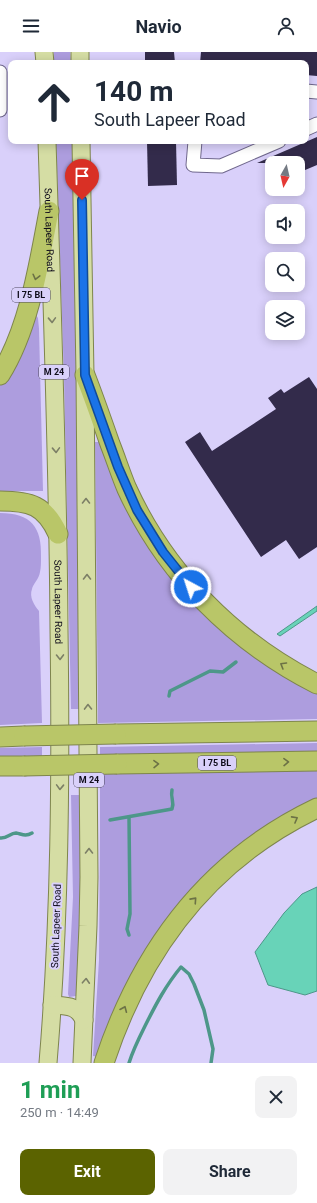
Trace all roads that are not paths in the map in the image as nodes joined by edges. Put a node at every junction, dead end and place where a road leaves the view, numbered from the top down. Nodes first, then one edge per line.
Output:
1 (0, 72) edge
2 (0, 110) edge
3 (47, 144) edge
4 (81, 144) edge
5 (195, 144) edge
6 (272, 144) edge
7 (49, 211) junction
8 (0, 375) edge
9 (85, 375) junction
10 (0, 501) edge
11 (58, 534) junction
12 (317, 684) edge
13 (317, 731) edge
14 (0, 737) edge
15 (317, 761) edge
16 (0, 766) edge
17 (317, 808) edge
18 (52, 1005) junction
19 (84, 1020) junction
20 (48, 1063) edge
21 (82, 1063) edge
22 (104, 1063) edge

1 - 2 street
3 - 7 main road, South Lapeer Road / I 75 BL
4 - 9 main road
5 - 6 street
7 -> 8 highway, I 75 BL
7 -> 11 main road, South Lapeer Road / M 24
12 -> 9 highway
19 -> 9 main road, M 24
10 - 11 highway
11 -> 18 main road, South Lapeer Road / M 24
13 - 14 highway, bridge
16 -> 15 highway, I 75 BL, bridge
22 -> 17 highway
18 - 19 main road
18 - 20 main road, South Lapeer Road / M 24
19 - 21 main road, M 24

